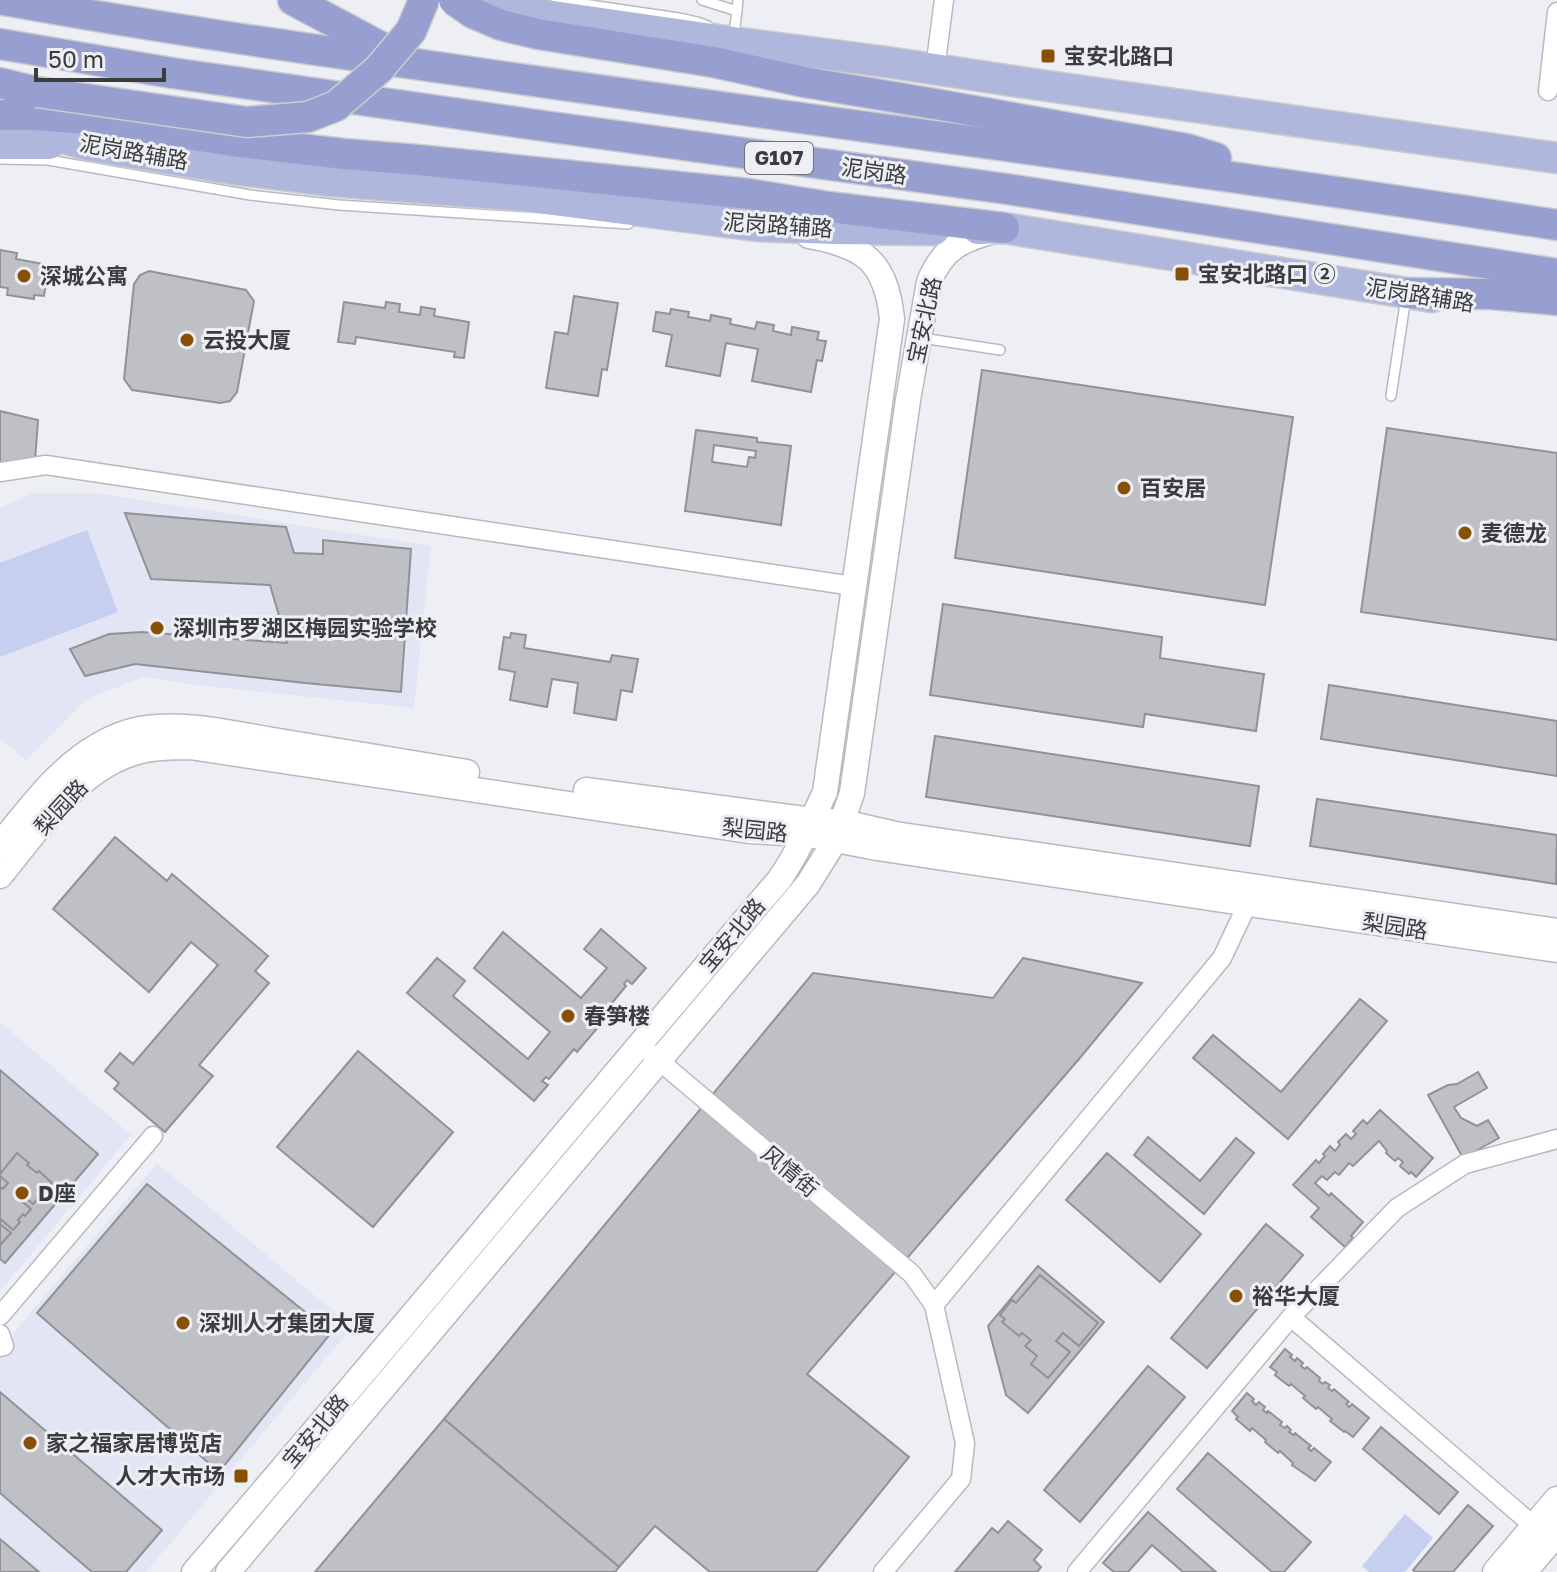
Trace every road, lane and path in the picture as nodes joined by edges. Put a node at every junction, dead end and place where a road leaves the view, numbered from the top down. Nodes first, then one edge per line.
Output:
1 (4, 0) edge
2 (293, 0) edge
3 (424, 0) edge
4 (443, 0) edge
5 (556, 0) edge
6 (702, 0) edge
7 (944, 0) edge
8 (476, 5) edge
9 (737, 5) edge
10 (1557, 12) edge
11 (0, 44) edge
12 (723, 52) junction
13 (411, 63) junction
14 (935, 69) junction
15 (0, 83) edge
16 (1026, 83) junction
17 (1548, 91) dead end
18 (0, 117) edge
19 (0, 144) edge
20 (91, 146) junction
21 (1557, 158) edge
22 (0, 159) edge
23 (1316, 188) junction
24 (1007, 189) junction
25 (749, 194) junction
26 (712, 220) junction
27 (642, 224) dead end
28 (1556, 224) edge
29 (657, 225) dead end
30 (757, 226) junction
31 (1004, 228) junction
32 (1557, 274) edge
33 (1407, 293) junction
34 (1557, 300) edge
35 (1557, 315) edge
36 (919, 338) junction
37 (1000, 350) dead end
38 (1391, 396) dead end
39 (0, 472) edge
40 (853, 586) junction
41 (808, 827) junction
42 (840, 830) junction
43 (0, 844) edge
44 (0, 876) edge
45 (1249, 895) junction
46 (1557, 931) edge
47 (1557, 950) edge
48 (639, 1044) junction
49 (660, 1062) junction
50 (153, 1136) dead end
51 (1557, 1139) edge
52 (934, 1305) junction
53 (0, 1316) edge
54 (1291, 1317) junction
55 (0, 1334) edge
56 (0, 1347) edge
57 (1557, 1500) edge
58 (1547, 1533) edge
59 (1527, 1564) edge
60 (194, 1572) edge
61 (228, 1572) edge
62 (883, 1572) edge
63 (1077, 1572) edge
64 (1496, 1572) edge

1 - 13 highway, 泥岗路 / G107
2 - 13 highway
3 - 15 highway, bridge
4 - 8 main road
5 - 12 lane
6 - 9 lane
7 - 14 street
8 - 12 highway
9 - 12 lane
10 - 17 street
11 - 24 highway, 泥岗路 / G107
12 - 14 main road
12 - 16 main road
12 - 23 highway
13 - 23 highway, 泥岗路 / G107
14 - 16 main road
16 - 21 main road
18 - 20 main road, 泥岗路辅路
18 - 25 highway
19 - 20 main road
20 - 26 main road, 泥岗路辅路
22 - 27 lane
23 - 28 highway, 泥岗路 / G107
24 - 25 highway
24 - 32 highway, 泥岗路 / G107
25 - 31 highway
26 - 29 lane
26 - 30 main road, 泥岗路辅路
30 - 31 main road, 泥岗路辅路
30 - 40 street, 宝安北路
31 - 33 main road, 泥岗路辅路
31 - 36 street, 宝安北路
33 - 34 highway
33 - 35 main road, 泥岗路辅路
33 - 38 lane
36 - 37 lane
36 - 42 street, 宝安北路
39 - 40 street
40 - 41 street, 宝安北路
41 - 42 street, 梨园路
41 - 43 street, 梨园路
41 - 44 street, 梨园路
41 - 48 street, 宝安北路
42 - 45 street, 梨园路
42 - 49 street, 宝安北路
45 - 46 street, 梨园路
45 - 47 street, 梨园路
45 - 52 street
48 - 49 street, 风情街
48 - 60 street, 宝安北路
49 - 52 street, 风情街
49 - 61 street, 宝安北路
50 - 53 street
51 - 54 street
52 - 62 street
54 - 58 street
54 - 63 street
55 - 56 street
57 - 58 main road
58 - 59 main road
59 - 64 main road

